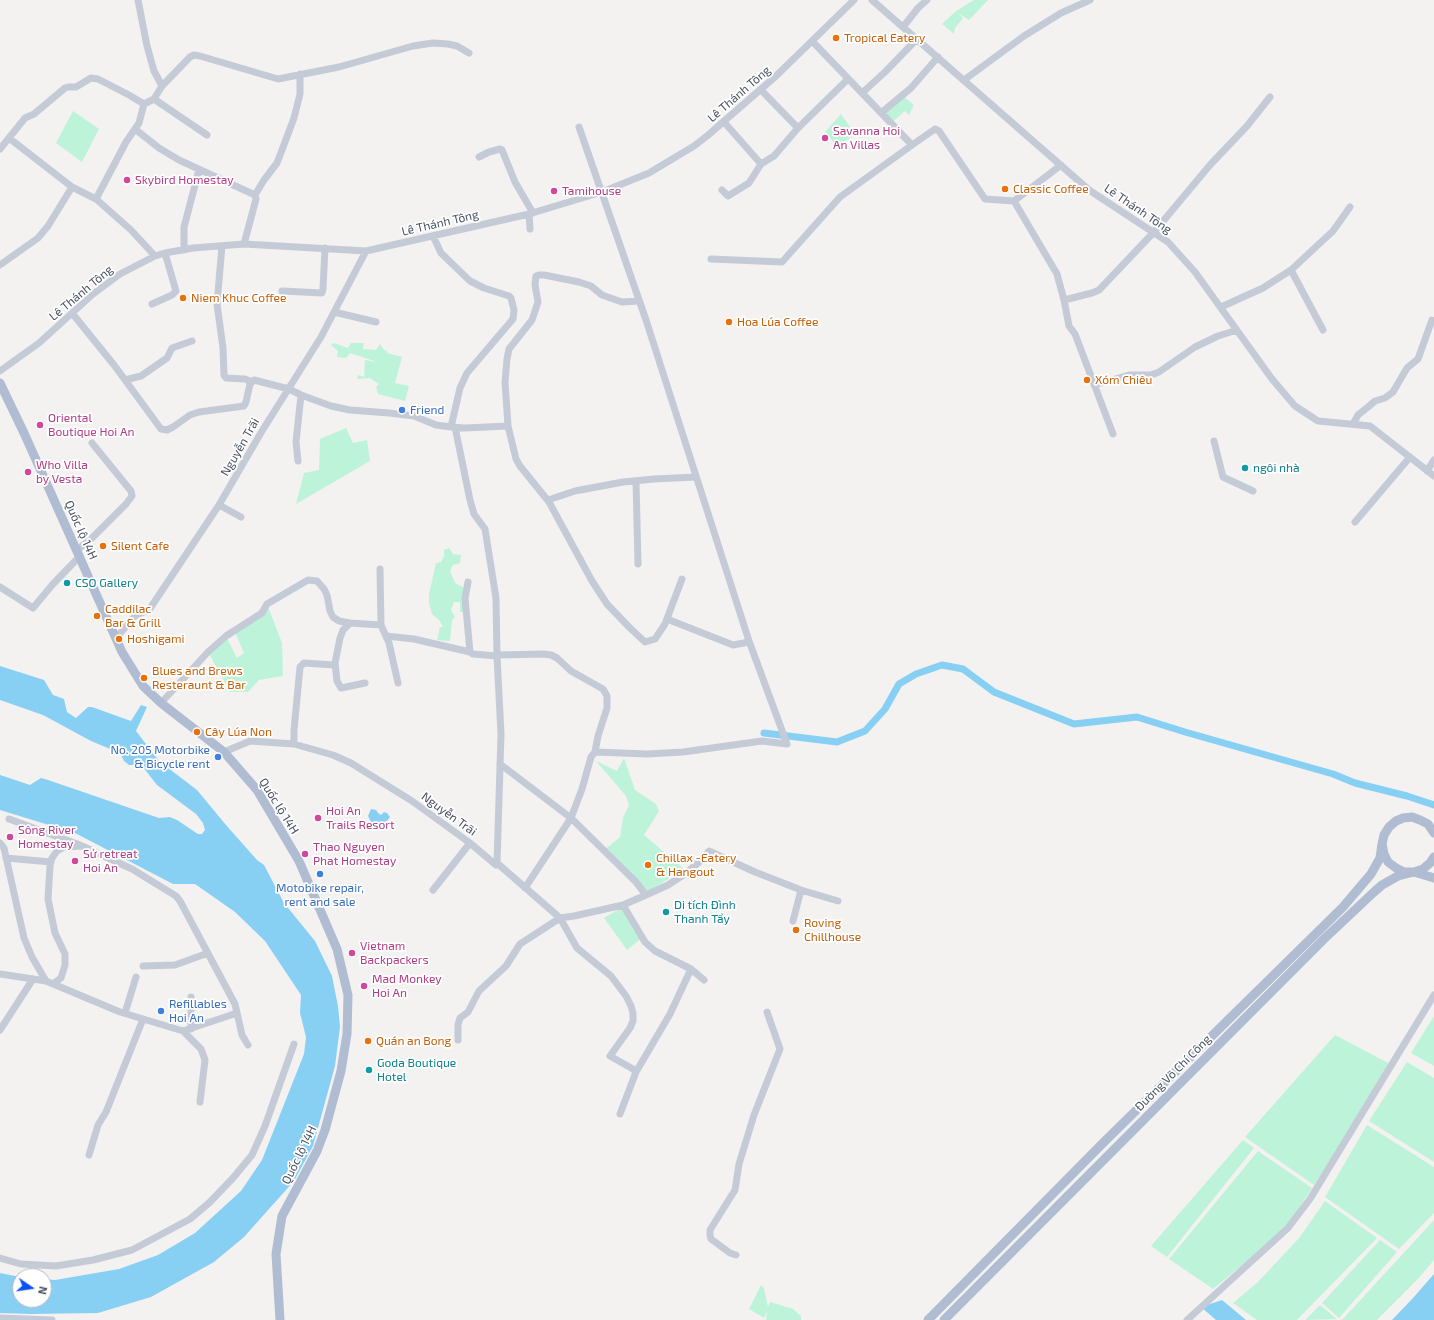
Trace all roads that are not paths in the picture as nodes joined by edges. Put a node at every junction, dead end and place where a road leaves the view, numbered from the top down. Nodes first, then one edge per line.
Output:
1 (138, 0) edge
2 (854, 0) edge
3 (872, 0) edge
4 (927, 0) edge
5 (1090, 0) edge
6 (903, 26) junction
7 (917, 39) junction
8 (812, 41) junction
9 (469, 53) dead end
10 (938, 57) junction
11 (300, 74) junction
12 (848, 79) junction
13 (964, 80) junction
14 (162, 86) junction
15 (761, 90) junction
16 (862, 93) junction
17 (1270, 97) dead end
18 (154, 99) junction
19 (144, 104) junction
20 (881, 113) junction
21 (724, 122) junction
22 (579, 127) dead end
23 (798, 128) junction
24 (135, 129) junction
25 (207, 135) dead end
26 (8, 138) junction
27 (912, 145) junction
28 (0, 149) edge
29 (479, 157) dead end
30 (761, 164) junction
31 (1060, 165) junction
32 (200, 170) junction
33 (72, 187) junction
34 (722, 190) dead end
35 (602, 192) junction
36 (254, 195) junction
37 (96, 199) junction
38 (1014, 201) junction
39 (1350, 207) dead end
40 (531, 214) junction
41 (530, 229) dead end
42 (1154, 232) junction
43 (433, 236) junction
44 (244, 244) junction
45 (222, 246) junction
46 (325, 248) junction
47 (184, 250) junction
48 (366, 251) junction
49 (165, 253) junction
50 (155, 256) junction
51 (711, 259) dead end
52 (0, 265) edge
53 (1291, 270) junction
54 (282, 291) dead end
55 (1064, 300) junction
56 (639, 301) junction
57 (152, 304) dead end
58 (1221, 307) junction
59 (334, 312) junction
60 (72, 313) junction
61 (1432, 320) dead end
62 (376, 322) dead end
63 (1237, 330) junction
64 (1323, 330) dead end
65 (192, 341) dead end
66 (0, 371) edge
67 (125, 380) junction
68 (0, 382) edge
69 (252, 382) junction
70 (1094, 385) junction
71 (289, 389) junction
72 (301, 395) junction
73 (1353, 424) junction
74 (508, 426) junction
75 (453, 427) junction
76 (1113, 434) dead end
77 (1214, 441) dead end
78 (92, 443) dead end
79 (1410, 457) junction
80 (1434, 460) edge
81 (298, 461) dead end
82 (1427, 471) junction
83 (1434, 476) edge
84 (696, 477) junction
85 (636, 481) junction
86 (1253, 491) dead end
87 (548, 500) junction
88 (219, 505) junction
89 (241, 518) dead end
90 (1355, 522) dead end
91 (78, 553) junction
92 (638, 564) dead end
93 (380, 569) dead end
94 (682, 579) dead end
95 (468, 582) dead end
96 (0, 587) edge
97 (667, 619) junction
98 (350, 623) junction
99 (381, 625) junction
100 (386, 636) junction
101 (116, 638) junction
102 (749, 641) junction
103 (470, 652) junction
104 (497, 656) junction
105 (336, 663) junction
106 (365, 683) dead end
107 (398, 683) dead end
108 (160, 703) junction
109 (294, 744) junction
110 (224, 752) junction
111 (595, 752) junction
112 (500, 764) junction
113 (9, 818) dead end
114 (571, 818) junction
115 (1434, 833) edge
116 (0, 843) edge
117 (470, 843) junction
118 (1382, 844) junction
119 (82, 846) junction
120 (1434, 857) edge
121 (6, 858) junction
122 (51, 862) junction
123 (497, 863) junction
124 (1414, 872) junction
125 (1434, 878) edge
126 (525, 888) junction
127 (433, 890) dead end
128 (801, 890) junction
129 (646, 895) junction
130 (838, 901) dead end
131 (623, 905) junction
132 (560, 918) junction
133 (793, 921) dead end
134 (208, 953) junction
135 (143, 966) dead end
136 (691, 969) junction
137 (0, 974) edge
138 (136, 976) dead end
139 (33, 979) junction
140 (704, 980) dead end
141 (46, 981) junction
142 (54, 983) junction
143 (1434, 995) edge
144 (191, 997) dead end
145 (767, 1012) dead end
146 (125, 1013) junction
147 (237, 1013) junction
148 (143, 1019) junction
149 (191, 1029) junction
150 (0, 1030) edge
151 (183, 1031) junction
152 (458, 1040) dead end
153 (248, 1044) dead end
154 (294, 1044) dead end
155 (636, 1072) junction
156 (200, 1102) dead end
157 (620, 1114) dead end
158 (89, 1154) dead end
159 (736, 1256) dead end
160 (0, 1258) edge
161 (0, 1318) edge
162 (52, 1320) edge
163 (280, 1320) edge
164 (928, 1320) edge
165 (944, 1320) edge
166 (1187, 1320) edge

1 - 14 street
2 - 8 street, Lê Thánh Tông
3 - 6 street, Lê Thánh Tông
4 - 6 street
5 - 13 street
6 - 7 street, Lê Thánh Tông
7 - 10 street, Lê Thánh Tông
7 - 16 street
8 - 12 street
8 - 15 street, Lê Thánh Tông
9 - 11 street
10 - 13 street, Lê Thánh Tông
10 - 20 street
11 - 14 street
11 - 36 street
12 - 16 street
12 - 23 street
13 - 31 street, Lê Thánh Tông
14 - 18 street
15 - 21 street, Lê Thánh Tông
15 - 23 street
16 - 20 street
17 - 42 street
18 - 19 street
18 - 25 street
19 - 24 street
19 - 26 street
20 - 27 street
21 - 30 street
21 - 35 street, Lê Thánh Tông
22 - 35 street
23 - 30 street
24 - 32 street
24 - 37 street
26 - 28 street
26 - 33 street
27 - 38 street
27 - 51 street
29 - 40 street
30 - 34 street
31 - 38 street
31 - 42 street, Lê Thánh Tông
32 - 36 street
32 - 47 street
33 - 37 street
33 - 52 street
35 - 40 street, Lê Thánh Tông
35 - 56 street
36 - 44 street
37 - 50 street
38 - 55 street
39 - 53 street
40 - 41 street
40 - 43 street, Lê Thánh Tông
42 - 55 street
42 - 58 street, Lê Thánh Tông
43 - 48 street, Lê Thánh Tông
43 - 75 street
44 - 45 street, Lê Thánh Tông
44 - 46 street, Lê Thánh Tông
45 - 47 street, Lê Thánh Tông
45 - 69 street
46 - 48 street, Lê Thánh Tông
46 - 54 street
47 - 49 street, Lê Thánh Tông
48 - 59 street, Nguyễn Trãi
49 - 50 street, Lê Thánh Tông
49 - 57 street
50 - 60 street, Lê Thánh Tông
53 - 58 street
53 - 64 street
55 - 70 street
56 - 74 street
56 - 84 street
58 - 63 street, Lê Thánh Tông
59 - 62 street
59 - 71 street, Nguyễn Trãi
60 - 66 street, Lê Thánh Tông
60 - 67 street
61 - 73 street
63 - 70 street
63 - 73 street, Lê Thánh Tông
65 - 67 street
67 - 69 street
68 - 91 main road, Quốc lộ 14H
69 - 71 street
70 - 76 street
71 - 72 street
71 - 88 street, Nguyễn Trãi
72 - 75 street
72 - 81 street
73 - 79 street, Lê Thánh Tông
74 - 75 street
74 - 87 street
75 - 104 street
77 - 86 street
78 - 91 street
79 - 82 street, Lê Thánh Tông
79 - 90 street
80 - 82 street
82 - 83 street, Lê Thánh Tông
84 - 85 street
84 - 102 street
85 - 87 street
85 - 92 street
87 - 97 street
88 - 89 street
88 - 101 street, Nguyễn Trãi
91 - 96 street
91 - 101 main road, Quốc lộ 14H
93 - 99 street
94 - 97 street
95 - 103 street
97 - 102 street
98 - 99 street
98 - 105 street
98 - 108 street
99 - 100 street
100 - 103 street
100 - 107 street
101 - 108 main road, Quốc lộ 14H
102 - 111 street
103 - 104 street
104 - 111 street
104 - 112 street
105 - 106 street
105 - 109 street
108 - 110 main road, Quốc lộ 14H
109 - 110 street, Nguyễn Trãi
109 - 117 street, Nguyễn Trãi
110 - 163 main road, Quốc lộ 14H
111 - 114 street
112 - 114 street
112 - 123 street
113 - 119 street
114 - 126 street
114 - 129 street
115 - 118 main road, Đường Võ Chí Công
116 - 121 street
117 - 123 street, Nguyễn Trãi
117 - 127 street
118 - 124 main road
118 - 164 main road, Đường Võ Chí Công
119 - 122 street
119 - 134 street
120 - 124 main road, Đường Võ Chí Công
121 - 122 street
121 - 141 street
122 - 142 street
123 - 126 street, Nguyễn Trãi
124 - 125 main road
124 - 165 main road, Đường Võ Chí Công
126 - 132 street, Nguyễn Trãi
128 - 129 street
128 - 130 street
128 - 133 street
129 - 131 street
131 - 132 street
131 - 136 street
132 - 152 street
132 - 155 street
134 - 135 street
134 - 147 street
136 - 140 street
136 - 155 street
137 - 139 street
138 - 146 street
139 - 141 street
139 - 150 street
141 - 142 street
142 - 146 street
143 - 166 street
144 - 149 street
145 - 159 street
146 - 148 street
147 - 149 street
147 - 153 street
148 - 151 street
148 - 158 street
149 - 151 street
151 - 156 street
154 - 160 street
155 - 157 street
161 - 162 street

